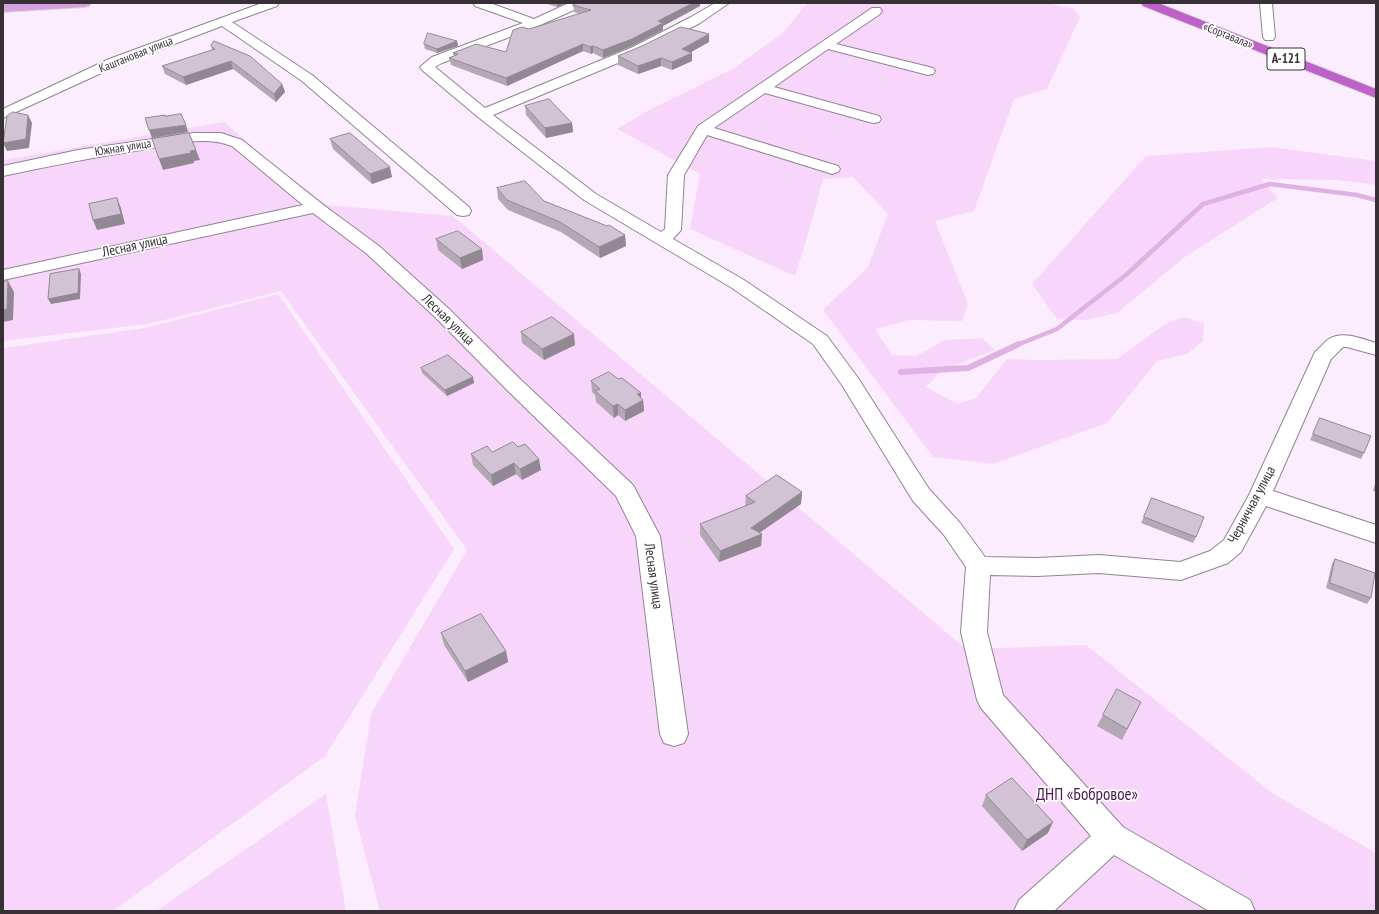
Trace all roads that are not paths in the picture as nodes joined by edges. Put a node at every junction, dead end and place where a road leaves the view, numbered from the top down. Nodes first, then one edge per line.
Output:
1 (85, 3) edge
2 (273, 3) edge
3 (480, 3) edge
4 (579, 3) edge
5 (724, 3) edge
6 (1147, 3) edge
7 (1264, 4) edge
8 (3, 8) edge
9 (876, 11) dead end
10 (222, 21) junction
11 (534, 23) junction
12 (1254, 31) dead end
13 (1268, 37) junction
14 (1283, 43) dead end
15 (826, 45) junction
16 (928, 70) dead end
17 (763, 88) junction
18 (1376, 94) edge
19 (3, 114) edge
20 (483, 114) junction
21 (874, 119) dead end
22 (703, 129) junction
23 (832, 169) dead end
24 (3, 171) edge
25 (316, 207) junction
26 (464, 211) dead end
27 (663, 240) junction
28 (3, 274) edge
29 (1376, 349) edge
30 (1260, 495) junction
31 (1376, 534) edge
32 (978, 566) junction
33 (674, 734) dead end
34 (1112, 837) junction
35 (1030, 911) edge
36 (1239, 911) edge

1 - 8 main road
2 - 10 street, Каштановая улица
3 - 11 street
4 - 11 street
5 - 20 street
6 - 18 highway, «Сортавала» / А-121
7 - 13 street
9 - 15 street
10 - 19 street, Каштановая улица
10 - 26 street
11 - 20 street
12 - 13 highway, «Сортавала» / А-121
13 - 14 highway, «Сортавала» / А-121
15 - 16 street
15 - 17 street
17 - 21 street
17 - 22 street
20 - 27 street
22 - 23 street
22 - 27 street
24 - 25 street, Южная улица
25 - 28 street, Лесная улица
25 - 33 street, Лесная улица
27 - 32 street
29 - 30 street, Черничная улица
30 - 31 street
30 - 32 street, Черничная улица
32 - 34 street
34 - 35 street
34 - 36 street

